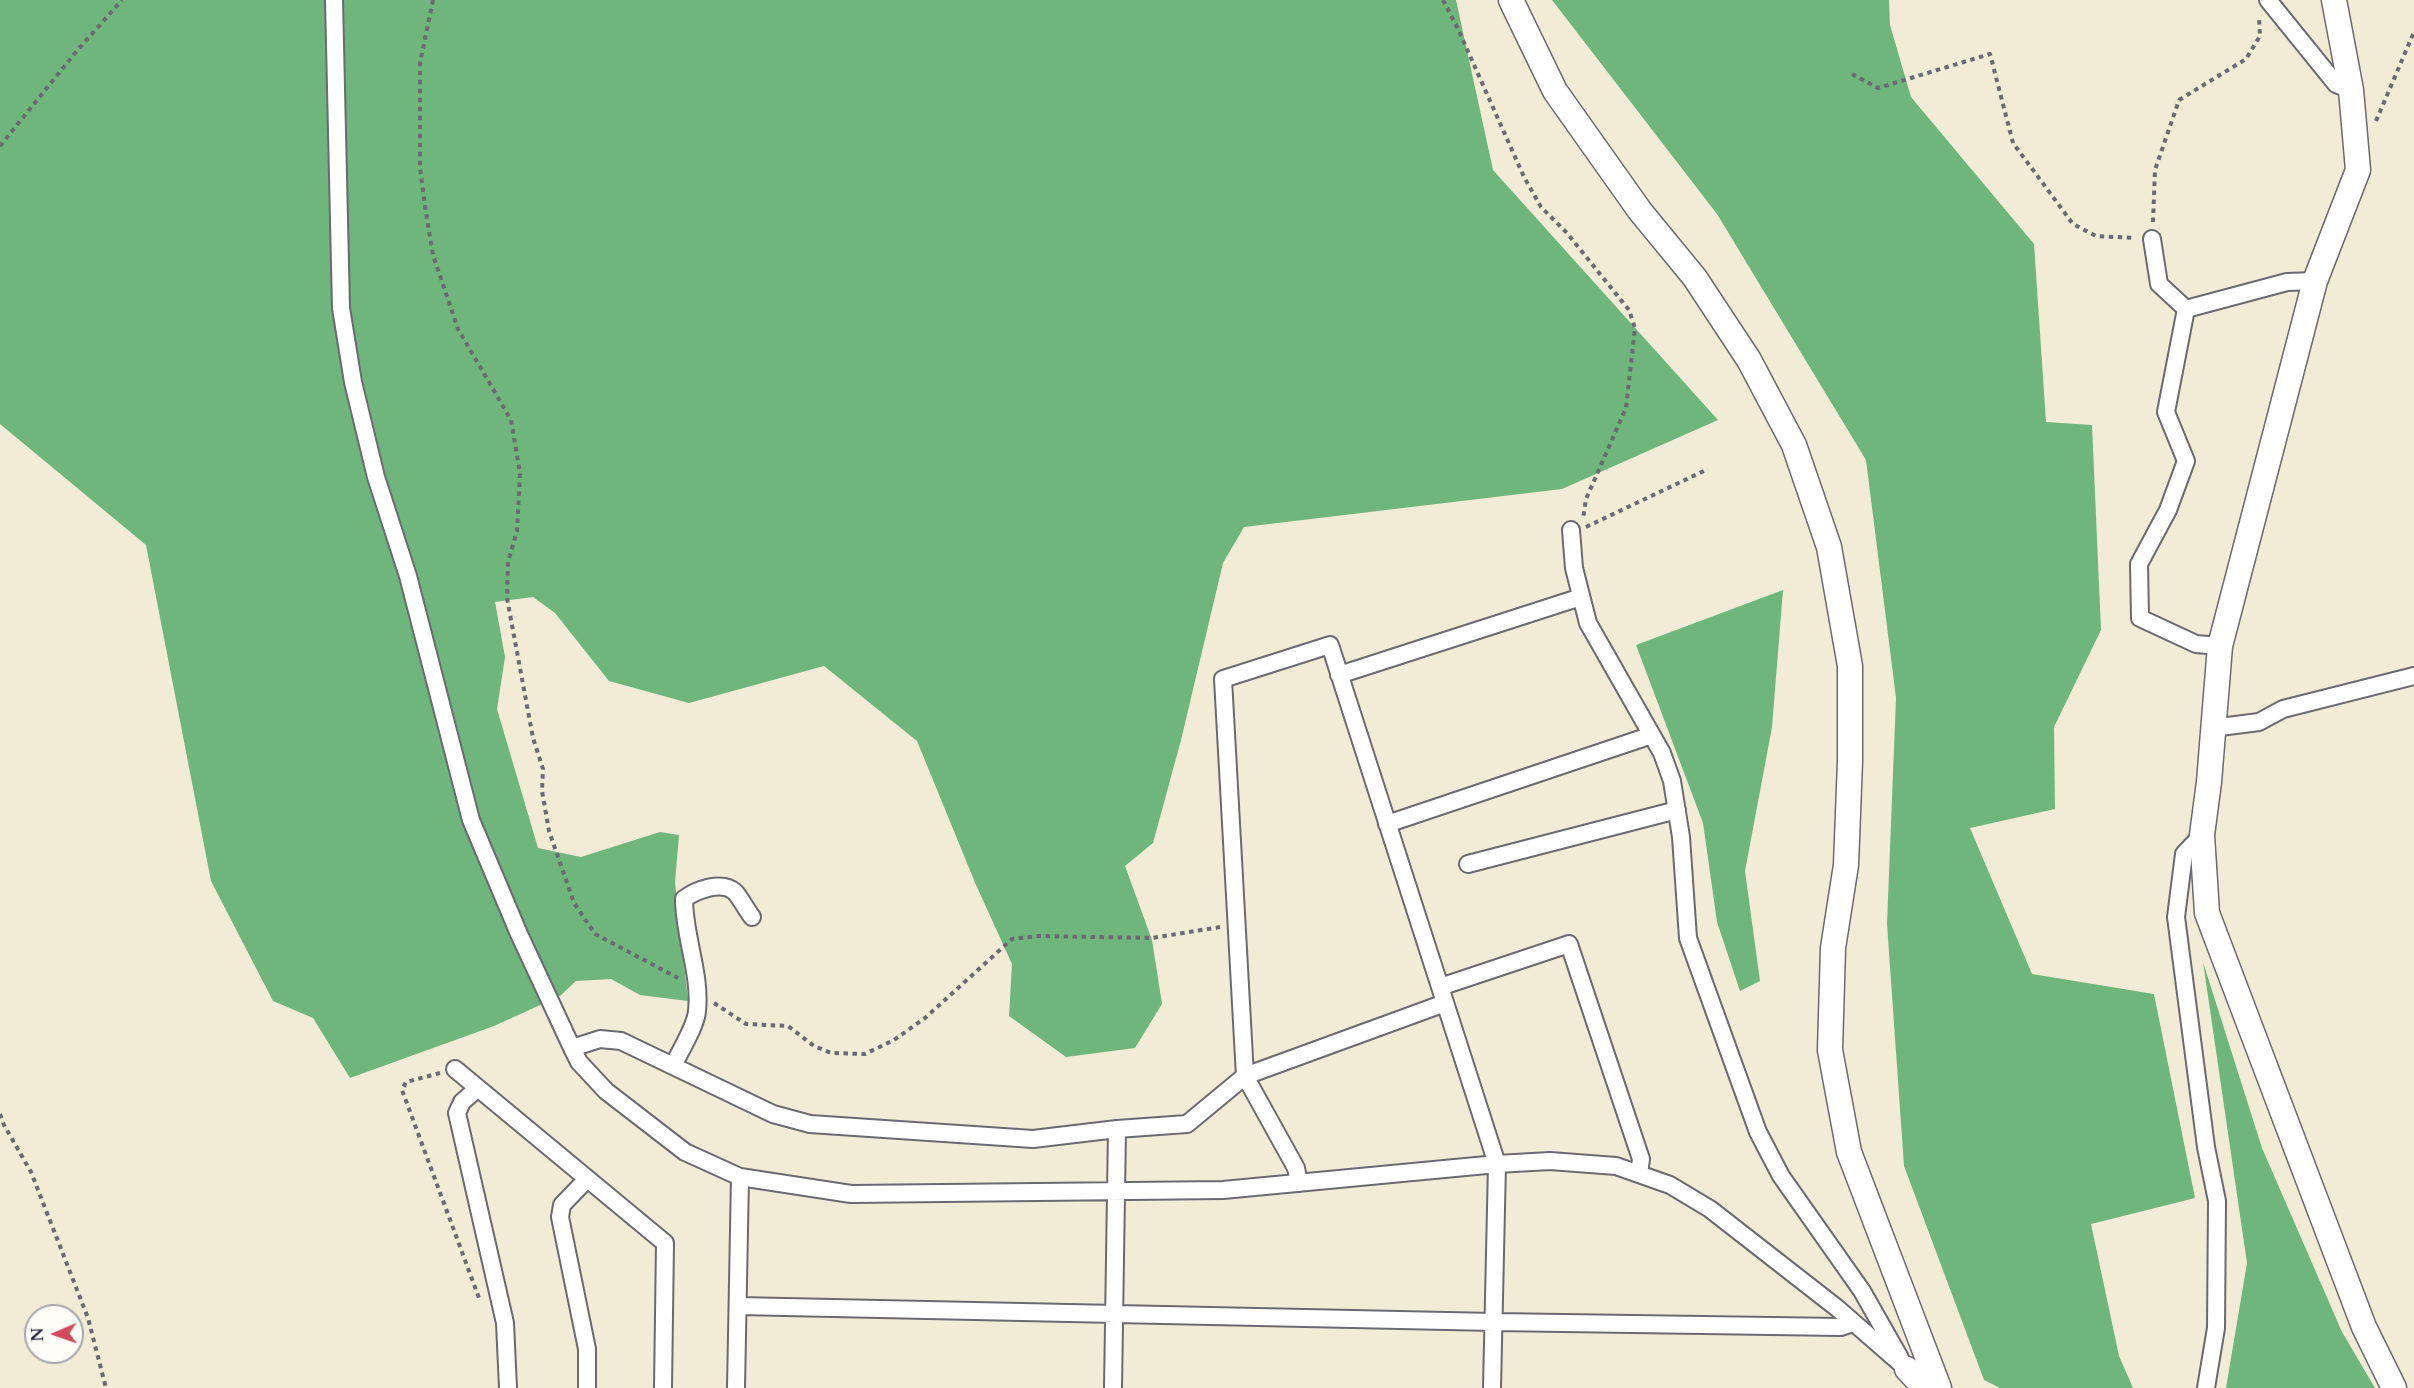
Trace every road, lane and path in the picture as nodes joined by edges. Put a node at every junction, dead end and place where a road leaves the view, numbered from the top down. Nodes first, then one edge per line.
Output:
1 (122, 0) edge
2 (334, 0) edge
3 (434, 0) edge
4 (1443, 0) edge
5 (1511, 0) edge
6 (2334, 0) edge
7 (2264, 5) edge
8 (2414, 32) edge
9 (1852, 74) dead end
10 (2351, 90) junction
11 (2356, 143) junction
12 (0, 146) edge
13 (2152, 239) junction
14 (2315, 282) junction
15 (2186, 309) junction
16 (1708, 469) dead end
17 (1576, 531) junction
18 (1581, 597) junction
19 (2220, 646) junction
20 (1339, 675) junction
21 (2414, 676) edge
22 (2212, 728) junction
23 (1652, 735) junction
24 (1677, 810) junction
25 (1387, 824) junction
26 (2202, 835) junction
27 (1468, 864) dead end
28 (752, 917) dead end
29 (1236, 925) junction
30 (697, 991) junction
31 (1442, 995) junction
32 (572, 1048) junction
33 (673, 1066) junction
34 (455, 1069) joint
35 (1245, 1076) junction
36 (478, 1089) junction
37 (0, 1114) edge
38 (1118, 1129) junction
39 (1497, 1164) junction
40 (1639, 1174) junction
41 (740, 1177) junction
42 (586, 1179) junction
43 (1299, 1183) junction
44 (1116, 1190) junction
45 (481, 1302) dead end
46 (738, 1306) junction
47 (1114, 1315) junction
48 (1494, 1322) junction
49 (1853, 1323) junction
50 (1906, 1369) junction
51 (106, 1388) edge
52 (508, 1388) edge
53 (587, 1388) edge
54 (663, 1388) edge
55 (736, 1388) edge
56 (1113, 1388) edge
57 (1492, 1388) edge
58 (1925, 1388) edge
59 (1939, 1388) edge
60 (2206, 1388) edge
61 (2394, 1388) edge

1 - 12 path
2 - 32 street
3 - 30 path
4 - 17 path
5 - 59 street
6 - 10 street
7 - 10 street
7 - 13 path
8 - 11 path
9 - 13 path
10 - 11 street
11 - 14 street
13 - 15 street
14 - 15 street
14 - 19 street
15 - 19 street
16 - 17 path
17 - 18 street
18 - 20 street
18 - 23 street
19 - 22 street
20 - 25 street
20 - 29 street
21 - 22 street
22 - 26 street
23 - 24 street
23 - 25 street
24 - 27 street
24 - 50 street
25 - 31 street
26 - 60 street
26 - 61 street
28 - 30 street
29 - 30 path
29 - 35 street
30 - 33 street
31 - 35 street
31 - 39 street
31 - 40 street
32 - 33 street
32 - 41 street
33 - 38 street
34 - 36 street
34 - 45 path
35 - 38 street
35 - 43 street
36 - 42 street
36 - 52 street
37 - 51 path
38 - 44 street
39 - 40 street
39 - 43 street
39 - 48 street
40 - 49 street
41 - 44 street
41 - 46 street
42 - 53 street
42 - 54 street
43 - 44 street
44 - 47 street
46 - 47 street
46 - 55 street
47 - 48 street
47 - 56 street
48 - 49 street
48 - 57 street
49 - 50 street
50 - 58 street

